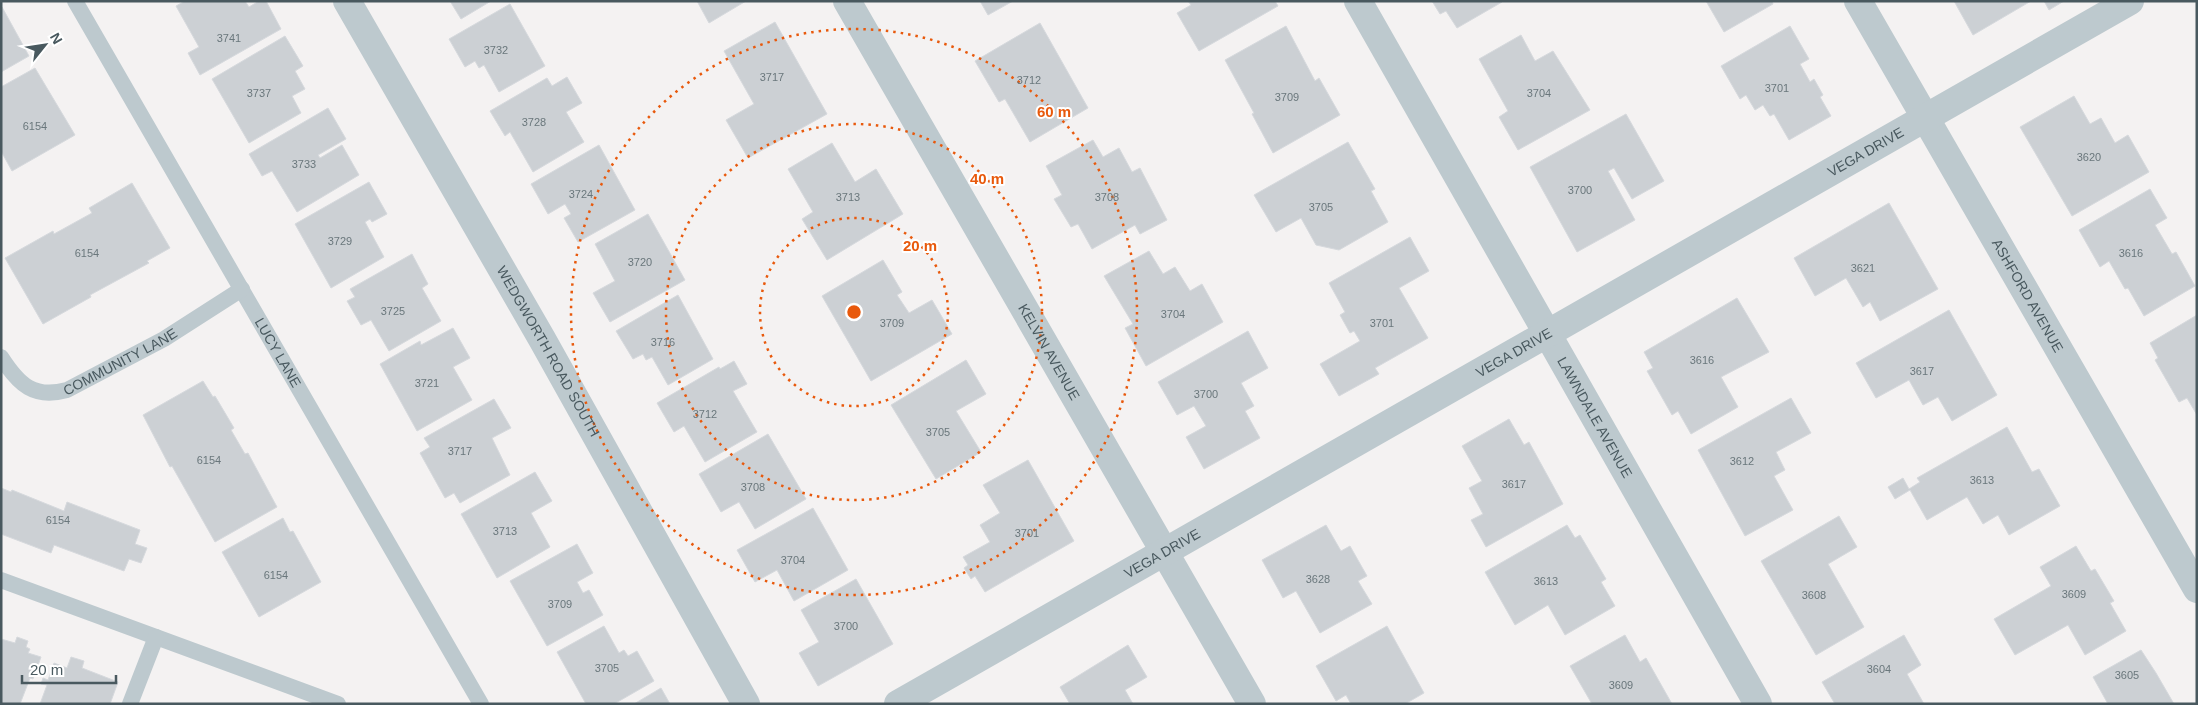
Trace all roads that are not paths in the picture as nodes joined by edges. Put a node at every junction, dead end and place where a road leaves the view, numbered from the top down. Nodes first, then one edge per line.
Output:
1 (75, 1) edge
2 (346, 1) edge
3 (847, 1) edge
4 (1358, 1) edge
5 (1858, 1) edge
6 (2130, 1) edge
7 (1926, 118) junction
8 (242, 289) junction
9 (1547, 333) junction
10 (1, 357) edge
11 (1164, 550) junction
12 (1, 580) edge
13 (2197, 589) edge
14 (156, 637) junction
15 (130, 704) edge
16 (338, 704) edge
17 (481, 704) edge
18 (746, 704) edge
19 (898, 704) edge
20 (1252, 704) edge
21 (1758, 704) edge

1 - 8 lane, LUCY LANE
2 - 18 street, WEDGWORTH ROAD SOUTH
3 - 11 street, KELVIN AVENUE
4 - 9 street, LAWNDALE AVENUE
5 - 7 street, ASHFORD AVENUE
6 - 7 street, VEGA DRIVE
7 - 9 street, VEGA DRIVE
7 - 13 street, ASHFORD AVENUE
8 - 10 lane, COMMUNITY LANE
8 - 17 lane, LUCY LANE
9 - 11 street, VEGA DRIVE
9 - 21 street, LAWNDALE AVENUE
11 - 19 street, VEGA DRIVE
11 - 20 street, KELVIN AVENUE
12 - 14 lane
14 - 15 lane
14 - 16 lane

